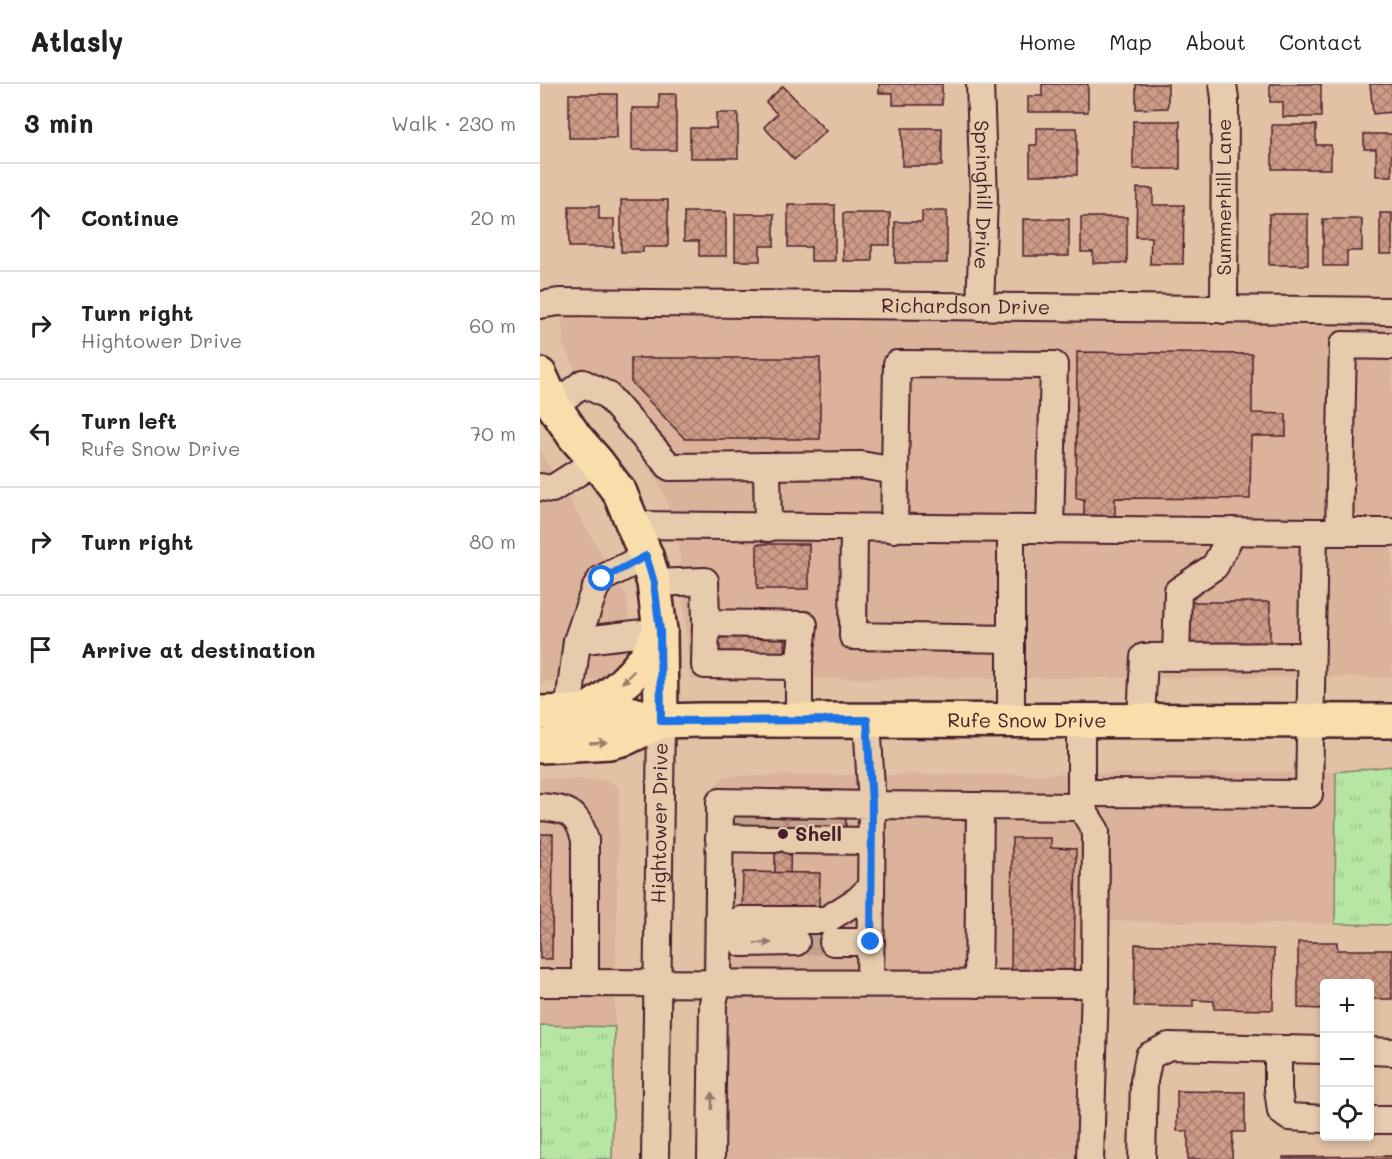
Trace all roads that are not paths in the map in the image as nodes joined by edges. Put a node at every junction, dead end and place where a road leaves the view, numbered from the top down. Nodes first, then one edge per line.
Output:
1 (980, 84) edge
2 (1223, 84) edge
3 (540, 306) edge
4 (981, 306) junction
5 (1224, 310) junction
6 (1392, 311) edge
7 (1392, 346) edge
8 (540, 375) edge
9 (554, 406) junction
10 (596, 461) junction
11 (767, 466) junction
12 (895, 471) junction
13 (540, 487) edge
14 (634, 525) junction
15 (768, 528) junction
16 (855, 528) junction
17 (894, 529) junction
18 (1011, 530) junction
19 (1050, 530) junction
20 (1233, 531) junction
21 (1314, 532) junction
22 (1339, 532) junction
23 (1392, 532) edge
24 (650, 570) junction
25 (706, 623) junction
26 (660, 631) junction
27 (1011, 639) junction
28 (578, 641) junction
29 (1311, 656) junction
30 (1176, 657) junction
31 (799, 666) junction
32 (564, 712) edge
33 (799, 720) junction
34 (867, 720) junction
35 (1011, 720) junction
36 (1080, 720) junction
37 (1141, 720) junction
38 (1310, 720) junction
39 (661, 721) junction
40 (1392, 721) edge
41 (540, 746) edge
42 (1081, 800) junction
43 (872, 805) junction
44 (540, 807) edge
45 (980, 807) junction
46 (795, 821) junction
47 (719, 838) junction
48 (872, 841) junction
49 (871, 888) junction
50 (727, 932) junction
51 (796, 942) tunnel mouth
52 (833, 942) tunnel mouth
53 (871, 942) junction
54 (658, 982) junction
55 (718, 982) junction
56 (540, 983) edge
57 (585, 983) junction
58 (870, 983) junction
59 (978, 984) junction
60 (1095, 984) junction
61 (1278, 1049) junction
62 (1320, 1050) edge
63 (1374, 1051) edge
64 (1392, 1052) edge
65 (1320, 1119) edge
66 (1374, 1120) edge
67 (1392, 1120) edge
68 (655, 1159) edge
69 (711, 1159) edge
70 (1090, 1159) edge
71 (1142, 1159) edge

1 - 4 street, Springhill Drive
2 - 5 street, Summerhill Lane
3 - 4 street, Richardson Drive
4 - 5 street, Richardson Drive
5 - 6 street, Richardson Drive
7 - 22 street
8 - 9 main road, Hightower Drive
9 - 10 main road, Hightower Drive
9 - 11 street
10 - 13 street
10 - 14 main road, Hightower Drive
11 - 12 street
11 - 15 street
12 - 17 street
12 - 19 street
14 - 15 street
14 - 24 main road, Hightower Drive
15 - 16 street
16 - 17 street
16 - 27 street
17 - 18 street
18 - 19 street
18 - 27 street
19 - 20 street
20 - 21 street
20 - 30 street
21 - 22 street
21 - 29 street
22 - 23 street
24 - 25 street
24 - 26 main road, Hightower Drive
24 - 28 street
25 - 31 street
25 - 31 street
26 - 28 street
26 -> 32 main road
26 - 39 main road, Hightower Drive
27 - 35 street
28 - 32 street
29 - 30 street
29 - 38 street
30 - 37 street
31 - 33 street
32 - 39 main road, Rufe Snow Drive
33 - 34 main road, Rufe Snow Drive
33 - 39 main road, Rufe Snow Drive
34 - 35 main road, Rufe Snow Drive
34 - 43 street
35 - 36 main road, Rufe Snow Drive
36 - 37 main road, Rufe Snow Drive
36 - 42 street
37 - 38 main road, Rufe Snow Drive
38 - 40 main road, Rufe Snow Drive
38 - 42 street
41 -> 39 main road, Rufe Snow Drive
39 - 54 street, Hightower Drive
42 - 45 street
42 - 60 street
43 - 45 street
43 - 46 street
43 - 48 street
44 - 57 street
45 - 59 street
46 - 47 street
46 - 47 street
46 - 48 street
47 - 50 street
48 - 49 street
49 - 50 street
49 - 53 street
50 -> 51 street
50 - 55 street
52 - 53 street
53 - 58 street
54 - 55 street
54 - 57 street
54 - 68 street, Hightower Drive
55 - 58 street
69 -> 55 street
56 - 57 street
58 - 59 street
59 - 60 street
60 - 70 street
61 - 62 street
61 - 65 street
61 - 71 street
63 - 64 street
66 - 67 street

